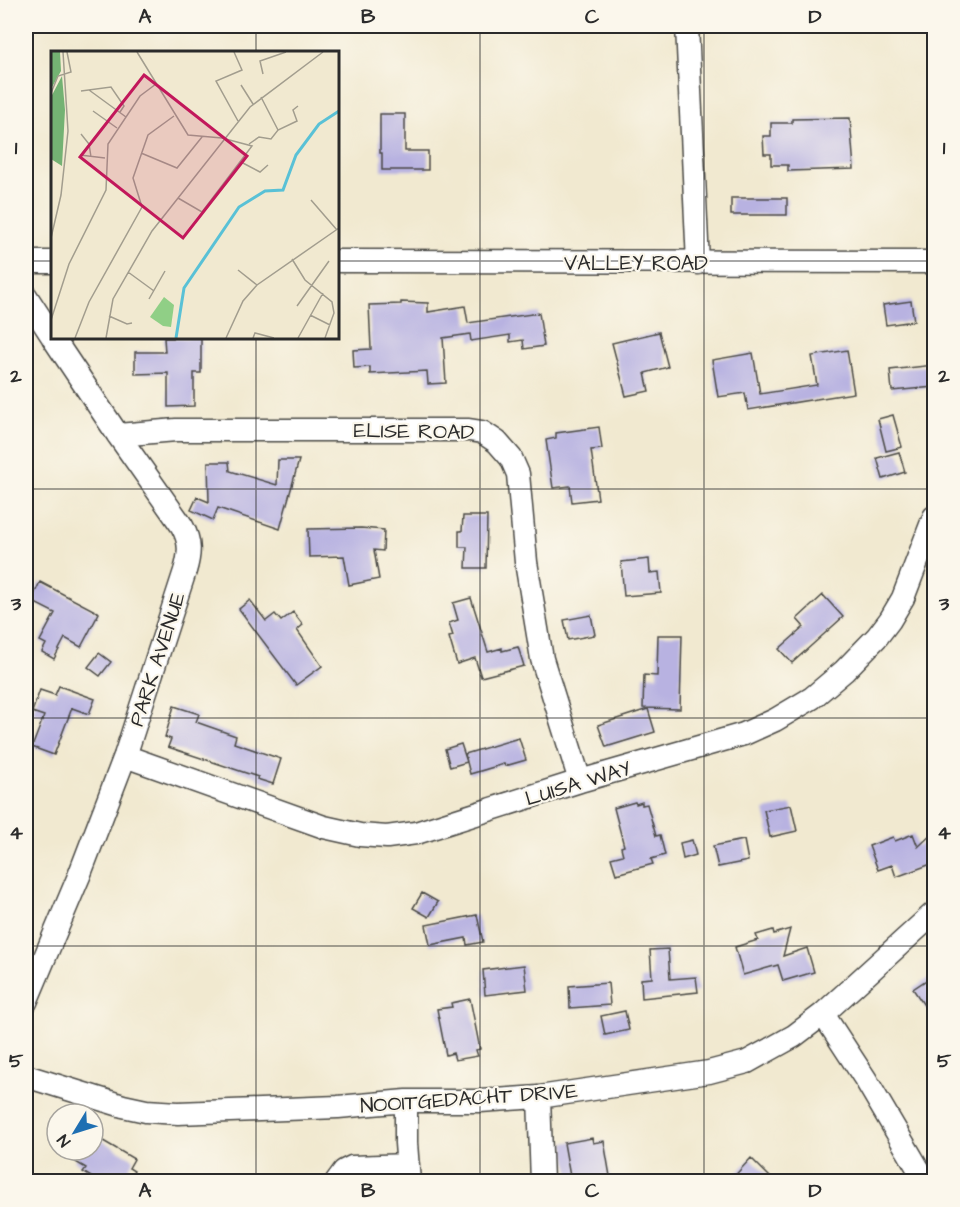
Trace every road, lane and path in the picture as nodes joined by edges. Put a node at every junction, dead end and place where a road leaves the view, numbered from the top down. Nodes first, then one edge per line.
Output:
1 (687, 26) edge
2 (339, 261) edge
3 (26, 262) edge
4 (51, 262) edge
5 (934, 262) edge
6 (698, 263) junction
7 (26, 296) edge
8 (51, 334) edge
9 (54, 339) edge
10 (118, 435) junction
11 (934, 517) edge
12 (125, 756) junction
13 (580, 781) junction
14 (934, 914) edge
15 (26, 1002) edge
16 (823, 1014) junction
17 (26, 1076) edge
18 (539, 1097) junction
19 (406, 1101) junction
20 (408, 1173) edge
21 (336, 1182) edge
22 (542, 1182) edge
23 (926, 1182) edge

1 - 6 street
2 - 6 street, VALLEY ROAD
3 - 4 street
5 - 6 street, VALLEY ROAD
7 - 8 street, PARK AVENUE
9 - 10 street, PARK AVENUE
10 - 12 street, PARK AVENUE
10 - 13 street, ELISE ROAD
11 - 13 street, LUISA WAY
12 - 13 street, LUISA WAY
12 - 15 street, PARK AVENUE
14 - 16 street, NOOITGEDACHT DRIVE
16 - 18 street, NOOITGEDACHT DRIVE
16 - 23 street
17 - 19 street, NOOITGEDACHT DRIVE
18 - 19 street, NOOITGEDACHT DRIVE
18 - 22 street
19 - 20 street
20 - 21 street

